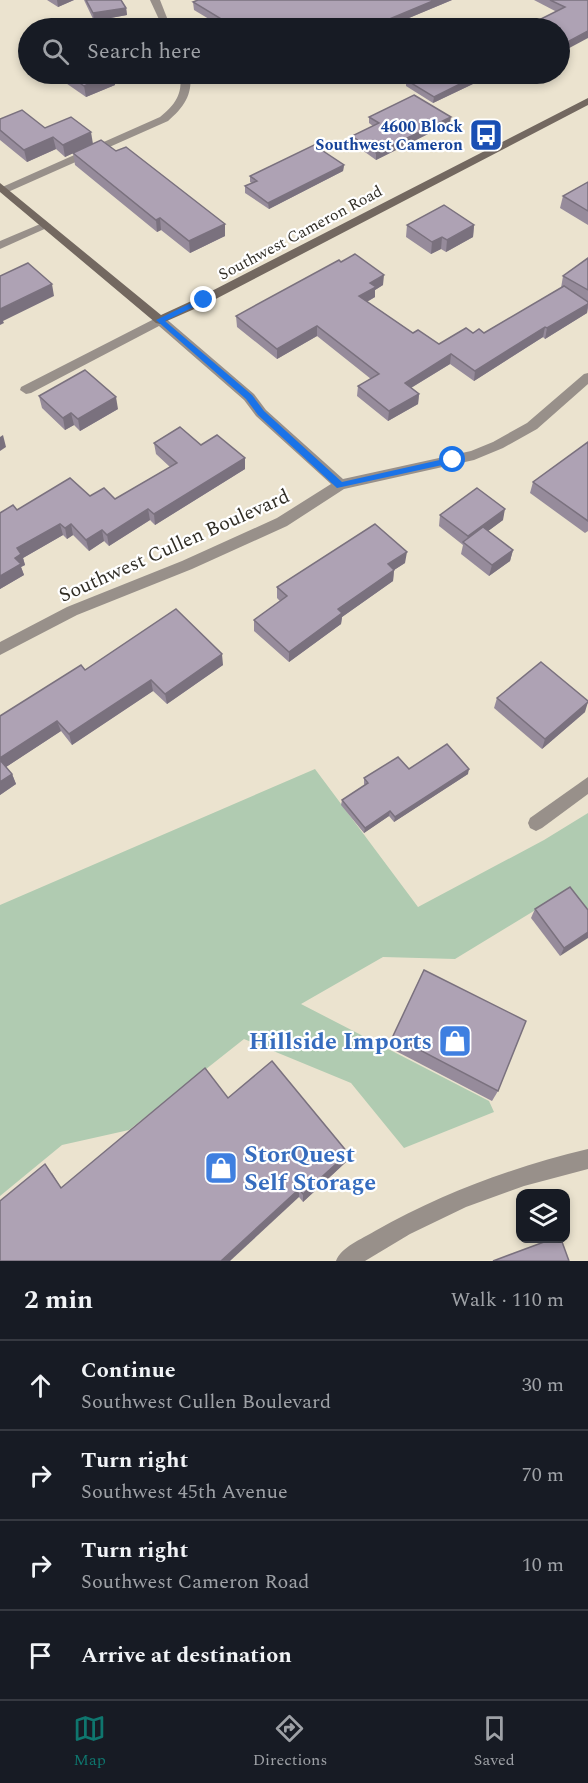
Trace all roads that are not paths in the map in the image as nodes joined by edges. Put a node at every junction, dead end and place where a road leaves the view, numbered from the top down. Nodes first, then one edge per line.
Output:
1 (155, 0) edge
2 (163, 18) edge
3 (188, 84) edge
4 (588, 101) edge
5 (2, 188) edge
6 (45, 225) junction
7 (0, 245) edge
8 (160, 320) junction
9 (588, 376) edge
10 (26, 390) dead end
11 (340, 485) junction
12 (0, 649) edge
13 (588, 784) edge
14 (536, 823) dead end
15 (588, 1159) edge
16 (346, 1261) edge

1 - 2 street
3 - 5 street
4 - 8 street, Southwest Cameron Road
5 - 6 street
6 - 7 street
6 - 8 street
8 - 10 street, Southwest Cameron Road
8 - 11 street
9 - 11 street, Southwest Cullen Boulevard
11 - 12 street, Southwest Cullen Boulevard
13 - 14 street
15 - 16 street

